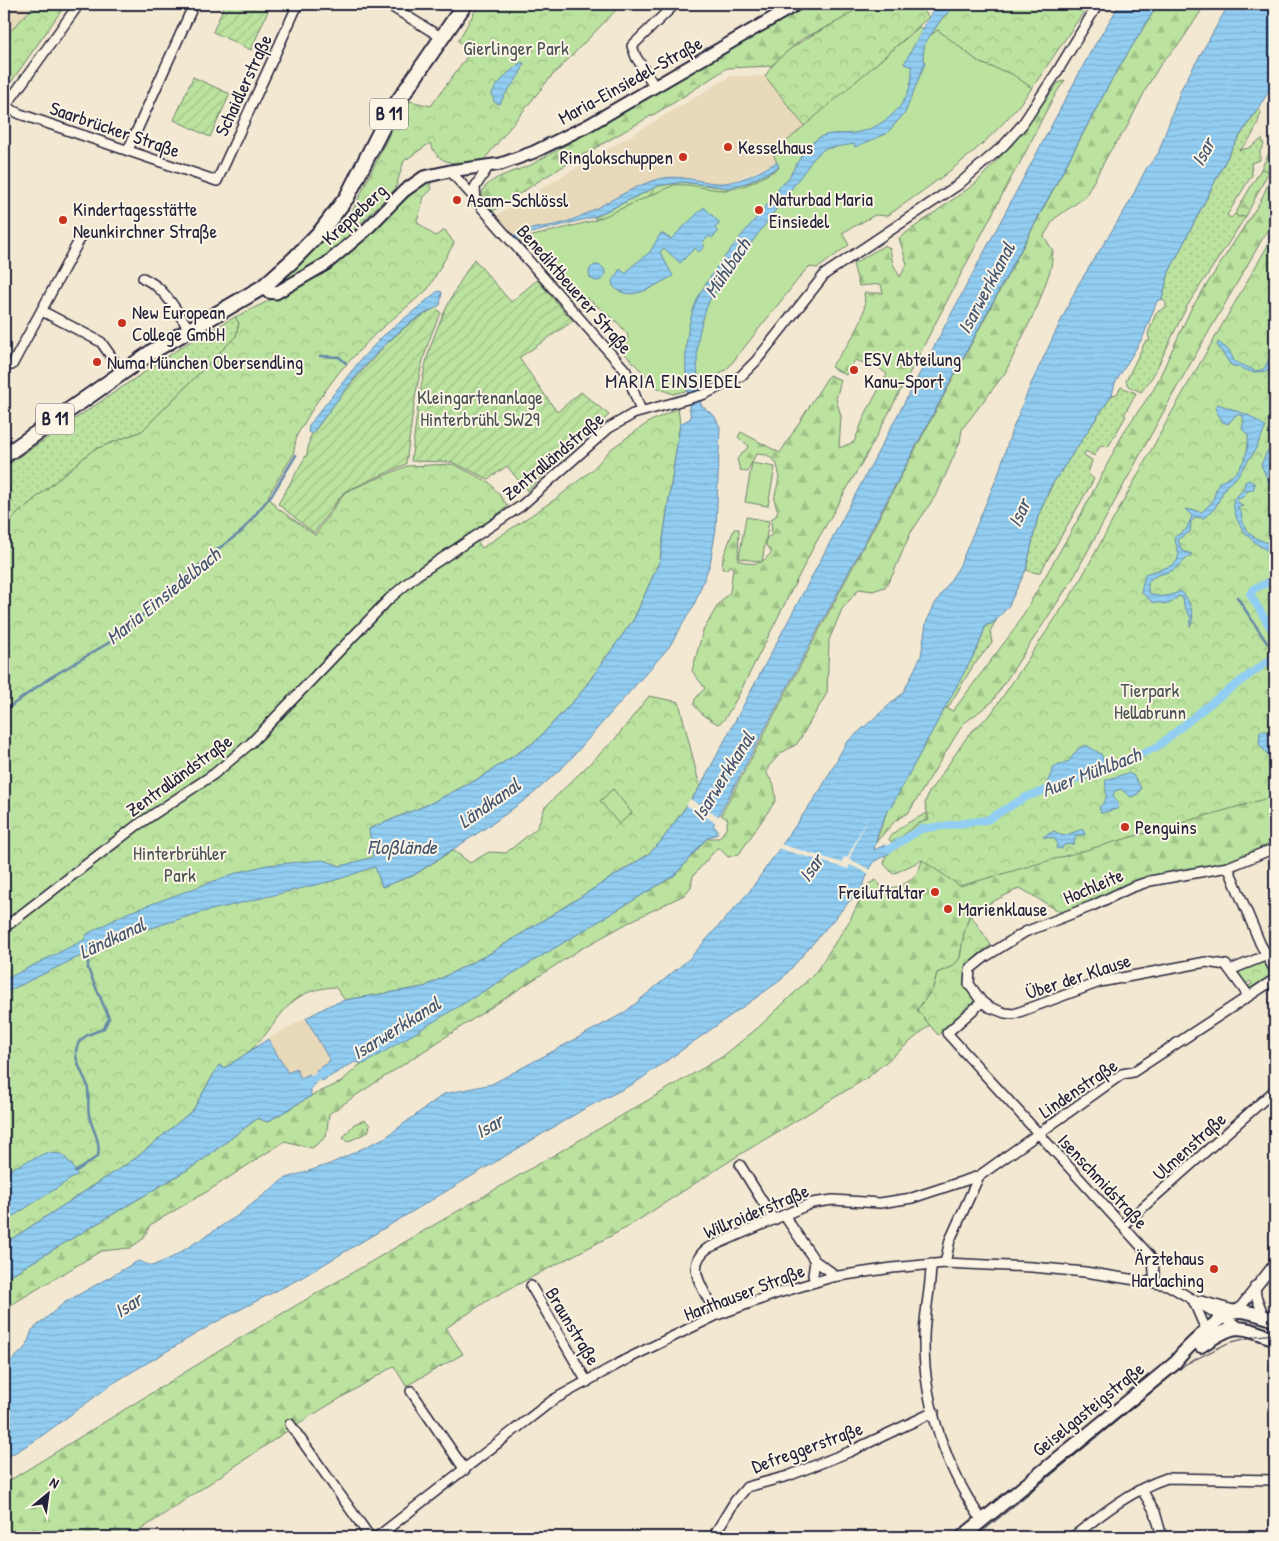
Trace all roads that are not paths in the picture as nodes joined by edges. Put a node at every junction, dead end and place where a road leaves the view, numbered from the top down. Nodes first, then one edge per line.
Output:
1 (79, 4) edge
2 (194, 4) edge
3 (298, 4) edge
4 (387, 4) edge
5 (465, 4) edge
6 (675, 4) edge
7 (797, 4) edge
8 (1098, 4) edge
9 (441, 37) junction
10 (655, 86) junction
11 (4, 107) edge
12 (128, 150) junction
13 (488, 167) junction
14 (473, 169) joint
15 (447, 172) junction
16 (218, 181) joint
17 (475, 195) junction
18 (81, 237) dead end
19 (143, 278) dead end
20 (264, 287) junction
21 (42, 312) junction
22 (190, 330) junction
23 (12, 365) dead end
24 (122, 372) junction
25 (641, 411) junction
26 (4, 456) edge
27 (1275, 848) edge
28 (1228, 867) junction
29 (4, 928) edge
30 (1265, 956) junction
31 (1230, 970) junction
32 (1275, 971) edge
33 (1274, 983) edge
34 (1248, 995) junction
35 (982, 1002) junction
36 (1275, 1090) edge
37 (1038, 1134) junction
38 (740, 1165) dead end
39 (979, 1176) junction
40 (784, 1215) junction
41 (774, 1220) junction
42 (1123, 1225) junction
43 (815, 1261) junction
44 (945, 1263) junction
45 (1275, 1263) edge
46 (931, 1264) junction
47 (832, 1277) junction
48 (815, 1282) junction
49 (1155, 1282) junction
50 (530, 1286) dead end
51 (1255, 1286) junction
52 (1192, 1298) junction
53 (717, 1315) junction
54 (1270, 1318) edge
55 (1233, 1319) junction
56 (1213, 1332) junction
57 (1275, 1340) edge
58 (587, 1382) junction
59 (411, 1391) dead end
60 (934, 1412) junction
61 (290, 1424) dead end
62 (464, 1470) junction
63 (1275, 1480) edge
64 (1142, 1490) junction
65 (982, 1520) junction
66 (370, 1537) edge
67 (377, 1537) edge
68 (713, 1537) edge
69 (962, 1537) edge
70 (1073, 1537) edge
71 (1162, 1537) edge

1 - 11 street
2 - 12 street
3 - 16 street, Schaidlerstraße
4 - 9 street
5 - 9 main road, B 11
6 - 10 street
7 - 10 street, Maria-Einsiedel-Straße
8 - 25 street, Zentralländstraße
9 - 20 main road, B 11
10 - 13 street, Maria-Einsiedel-Straße
11 - 12 street, Saarbrücker Straße
12 - 16 street, Saarbrücker Straße
13 - 14 street, Maria-Einsiedel-Straße
13 - 17 street
14 - 15 street, Kreppeberg
15 - 17 street, Benediktbeuerer Straße
15 - 20 street, Kreppeberg
17 - 25 street, Benediktbeuerer Straße
18 - 21 street
19 - 22 street
20 - 22 main road, B 11
21 - 23 street
21 - 24 street
22 - 24 main road, B 11
24 - 26 main road, B 11
25 - 29 street, Zentralländstraße
27 - 28 street, Hochleite
28 - 30 street
28 - 35 street, Hochleite
30 - 31 street
30 - 32 street
31 - 34 street
31 - 35 street, Über der Klause
33 - 34 street, Lindenstraße
34 - 37 street, Lindenstraße
35 - 37 street, Isenschmidstraße
36 - 42 street, Ulmenstraße
37 - 39 street, Lindenstraße
37 - 42 street, Isenschmidstraße
38 - 41 street
39 - 40 street, Willroiderstraße
39 - 44 street
40 - 41 street, Willroiderstraße
40 - 43 street
41 - 53 street, Willroiderstraße
42 - 49 street, Isenschmidstraße
43 - 47 street
43 - 48 street
44 - 46 street, Harthauser Straße
44 - 49 street, Harthauser Straße
45 - 51 street
46 - 47 street, Harthauser Straße
46 - 60 street
47 - 48 street, Harthauser Straße
48 - 53 street, Harthauser Straße
49 - 52 street
50 - 58 street, Braunstraße
51 - 54 street
51 - 55 street
52 - 55 street
52 - 55 street
52 - 56 street
53 - 58 street, Harthauser Straße
54 - 55 main road
55 - 56 main road
55 - 56 main road
55 - 57 main road
56 - 65 main road, Geiselgasteigstraße
58 - 62 street, Harthauser Straße
59 - 62 street
60 - 65 street
60 - 68 street, Defreggerstraße
61 - 66 street
62 - 67 street, Harthauser Straße
63 - 64 street
64 - 70 street
64 - 71 street
65 - 69 main road, Geiselgasteigstraße

